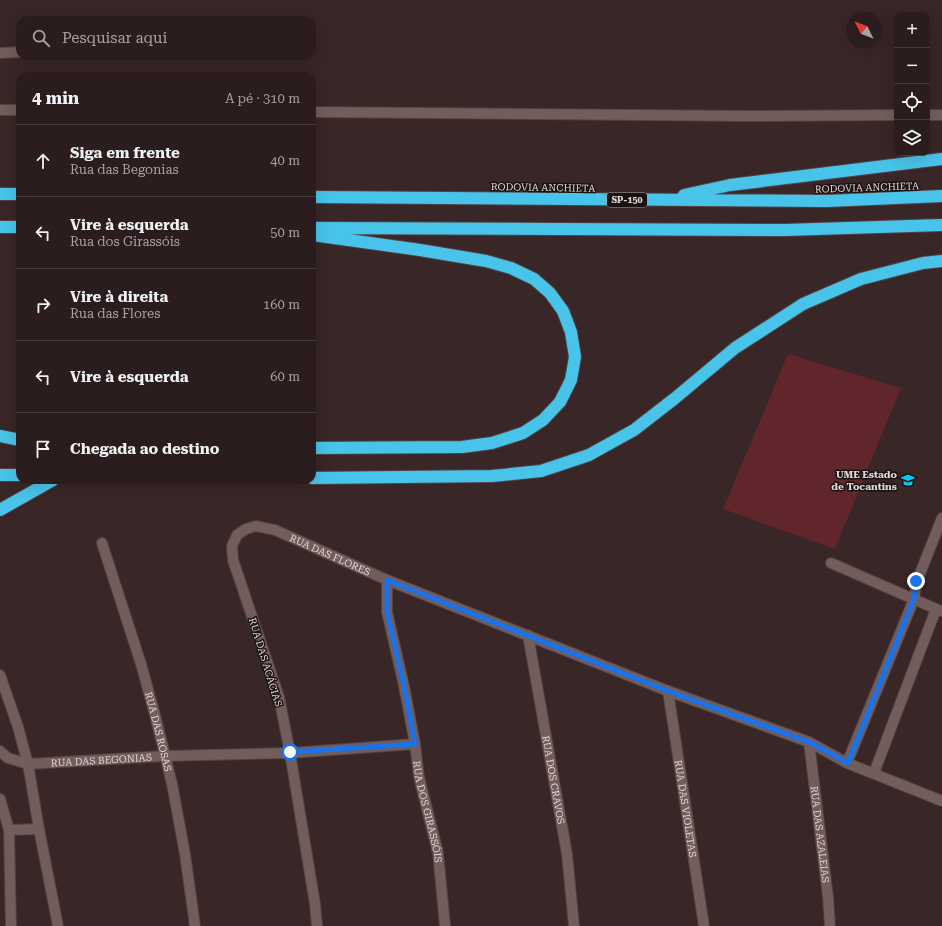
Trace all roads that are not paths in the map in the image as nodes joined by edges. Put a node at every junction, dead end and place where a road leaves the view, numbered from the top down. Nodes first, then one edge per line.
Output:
1 (16, 52) edge
2 (0, 53) edge
3 (0, 110) edge
4 (16, 110) edge
5 (316, 112) edge
6 (894, 115) edge
7 (930, 115) edge
8 (942, 115) edge
9 (942, 159) edge
10 (0, 194) edge
11 (16, 194) edge
12 (942, 196) edge
13 (316, 197) edge
14 (663, 200) junction
15 (942, 225) edge
16 (0, 227) edge
17 (16, 227) edge
18 (316, 228) edge
19 (316, 235) edge
20 (942, 261) edge
21 (0, 436) edge
22 (16, 439) edge
23 (0, 444) edge
24 (16, 445) edge
25 (316, 448) edge
26 (0, 475) edge
27 (16, 475) edge
28 (316, 478) edge
29 (46, 484) edge
30 (0, 510) edge
31 (942, 518) edge
32 (275, 530) joint
33 (102, 543) dead end
34 (831, 563) dead end
35 (387, 580) junction
36 (914, 599) junction
37 (939, 611) edge
38 (528, 635) junction
39 (0, 675) edge
40 (668, 691) junction
41 (809, 742) junction
42 (415, 744) junction
43 (0, 751) edge
44 (290, 752) junction
45 (165, 756) junction
46 (848, 763) junction
47 (28, 764) junction
48 (874, 773) junction
49 (0, 799) edge
50 (942, 801) edge
51 (39, 829) junction
52 (9, 830) junction
53 (12, 926) edge
54 (58, 926) edge
55 (195, 926) edge
56 (317, 926) edge
57 (445, 926) edge
58 (574, 926) edge
59 (704, 926) edge
60 (830, 926) edge

1 - 2 street
3 - 4 street
5 - 6 street
7 - 8 street
9 - 14 highway
10 - 11 highway
12 - 14 highway, RODOVIA ANCHIETA / SP-150
13 - 14 highway, RODOVIA ANCHIETA / SP-150
15 - 18 highway
16 - 17 highway
19 - 25 highway
20 - 28 highway
21 - 22 highway
23 - 24 highway
26 - 27 highway
29 - 30 highway
31 - 36 street
32 - 35 street, RUA DAS FLORES
32 - 44 street, RUA DAS ACÁCIAS
33 - 45 street, RUA DAS ROSAS
34 - 36 street
35 - 38 street, RUA DAS FLORES
35 - 42 street, RUA DOS GIRASSÓIS
36 - 37 street
36 - 46 street
37 - 48 street
38 - 40 street, RUA DAS FLORES
38 - 58 street, RUA DOS CRAVOS
39 - 47 street
40 - 41 street, RUA DAS FLORES
40 - 59 street, RUA DAS VIOLETAS
41 - 46 street, RUA DAS FLORES
41 - 60 street, RUA DAS AZALEIAS
42 - 44 street, RUA DAS BEGONIAS
42 - 57 street, RUA DOS GIRASSÓIS
43 - 47 street
44 - 45 street, RUA DAS BEGONIAS
44 - 56 street, RUA DAS ACÁCIAS
45 - 47 street, RUA DAS BEGONIAS
45 - 55 street, RUA DAS ROSAS
46 - 48 street, RUA DAS FLORES
47 - 51 street
48 - 50 street, RUA DAS FLORES
49 - 52 street
51 - 52 street
51 - 54 street
52 - 53 street

